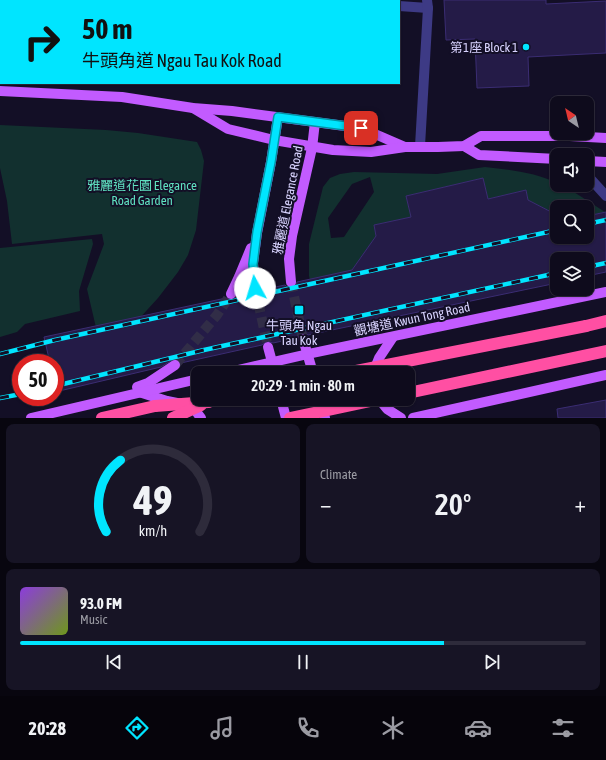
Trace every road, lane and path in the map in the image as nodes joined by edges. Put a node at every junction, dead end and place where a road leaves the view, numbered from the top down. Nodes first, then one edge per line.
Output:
1 (428, 4) edge
2 (400, 6) edge
3 (0, 91) edge
4 (193, 108) junction
5 (278, 117) junction
6 (315, 122) junction
7 (606, 138) edge
8 (274, 140) junction
9 (420, 146) junction
10 (464, 146) junction
11 (405, 147) junction
12 (312, 148) junction
13 (550, 160) edge
14 (594, 161) edge
15 (606, 162) edge
16 (594, 183) edge
17 (606, 196) edge
18 (257, 232) junction
19 (291, 282) tunnel mouth
20 (255, 288) tunnel mouth
21 (606, 292) edge
22 (231, 294) tunnel mouth
23 (606, 321) edge
24 (394, 337) junction
25 (303, 339) tunnel mouth
26 (268, 346) tunnel mouth
27 (606, 351) edge
28 (308, 354) junction
29 (272, 362) junction
30 (175, 365) tunnel mouth
31 (255, 366) edge
32 (273, 366) edge
33 (311, 366) edge
34 (376, 366) edge
35 (381, 366) edge
36 (606, 375) edge
37 (191, 381) edge
38 (139, 392) junction
39 (415, 392) edge
40 (101, 401) junction
41 (191, 403) edge
42 (199, 406) edge
43 (283, 406) edge
44 (321, 406) edge
45 (346, 406) edge
46 (385, 406) edge
47 (30, 418) edge
48 (102, 418) edge
49 (173, 418) edge
50 (201, 418) edge
51 (286, 418) edge
52 (290, 418) edge
53 (325, 418) edge
54 (401, 418) edge
55 (413, 418) edge

1 - 2 lane
1 - 9 lane
3 - 4 main road
4 - 5 main road
4 - 8 main road
5 - 6 main road
5 - 8 main road, 雅麗道 Elegance Road
6 - 11 main road
6 - 12 main road, 雅麗道 Elegance Road
7 - 10 main road
8 - 12 main road
8 - 18 main road, 雅麗道 Elegance Road
9 - 10 main road
9 - 11 main road
10 - 13 main road
11 - 12 main road
12 - 19 main road, 雅麗道 Elegance Road
14 - 15 main road
16 - 17 lane
18 - 20 main road, 雅麗道 Elegance Road
18 - 22 main road
21 - 24 main road, 觀塘道 Kwun Tong Road
23 - 35 highway, bridge
24 - 28 main road, 觀塘道 Kwun Tong Road
24 - 34 main road
25 - 28 main road
26 - 29 main road
27 - 39 highway
28 - 29 main road, 觀塘道 Kwun Tong Road
28 - 33 main road
29 - 31 main road, 觀塘道 Kwun Tong Road
29 - 32 main road
30 - 40 main road
36 - 55 main road
37 - 38 main road
38 - 40 main road
38 - 50 main road
40 - 47 main road
41 - 48 highway, bridge
42 - 49 highway, bridge
43 - 51 main road
44 - 53 main road
45 - 52 highway, bridge
46 - 54 main road

